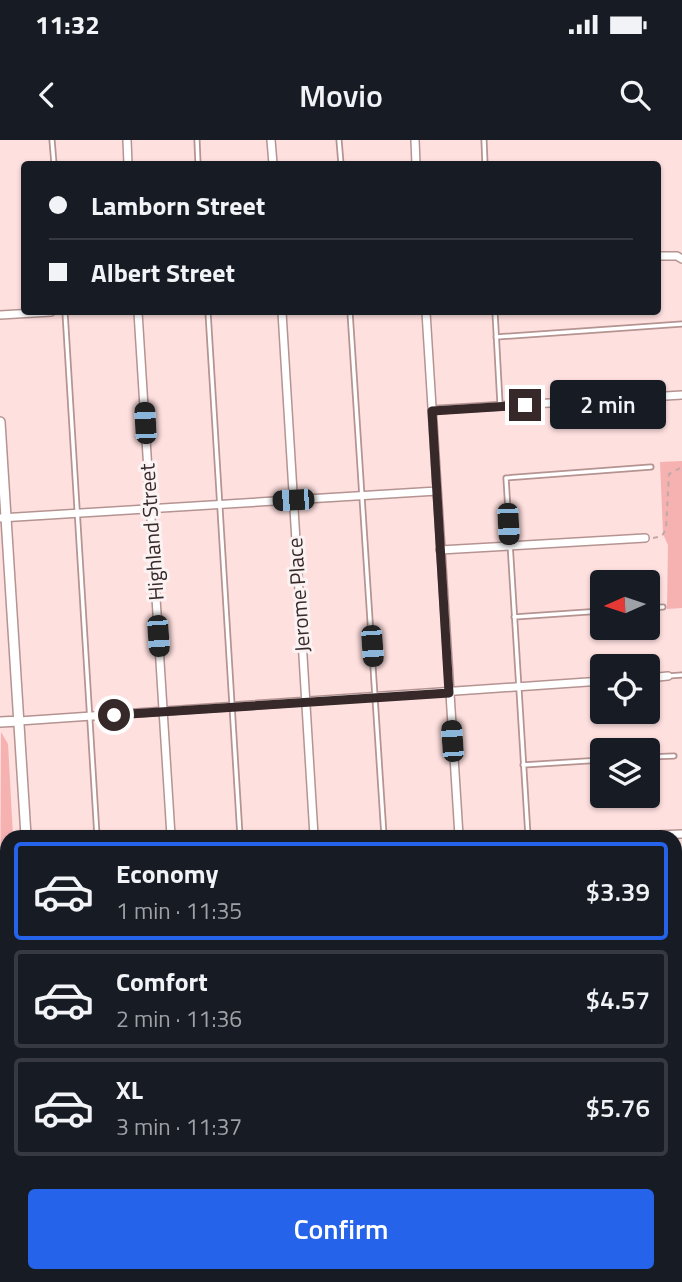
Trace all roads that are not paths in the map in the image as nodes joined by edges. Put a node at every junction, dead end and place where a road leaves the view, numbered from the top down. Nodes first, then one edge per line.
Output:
1 (52, 140) edge
2 (127, 140) edge
3 (197, 140) edge
4 (271, 140) edge
5 (339, 140) edge
6 (415, 140) edge
7 (484, 140) edge
8 (54, 161) edge
9 (128, 161) edge
10 (198, 161) edge
11 (273, 161) edge
12 (341, 161) edge
13 (416, 161) edge
14 (485, 161) edge
15 (661, 256) edge
16 (679, 258) edge
17 (21, 314) edge
18 (0, 315) edge
19 (65, 315) edge
20 (138, 315) edge
21 (208, 315) edge
22 (282, 315) edge
23 (350, 315) edge
24 (426, 315) edge
25 (495, 315) edge
26 (682, 324) edge
27 (496, 337) junction
28 (682, 395) edge
29 (500, 406) junction
30 (432, 411) junction
31 (0, 422) edge
32 (651, 467) dead end
33 (437, 491) junction
34 (362, 495) junction
35 (293, 500) junction
36 (219, 504) junction
37 (150, 508) junction
38 (77, 513) junction
39 (3, 518) edge
40 (645, 538) road end
41 (510, 546) junction
42 (440, 550) junction
43 (660, 607) edge
44 (663, 607) dead end
45 (590, 612) edge
46 (514, 617) junction
47 (682, 675) edge
48 (668, 676) joint
49 (660, 677) edge
50 (590, 682) edge
51 (519, 688) junction
52 (449, 693) junction
53 (375, 697) junction
54 (306, 702) junction
55 (233, 707) junction
56 (163, 711) junction
57 (89, 716) junction
58 (19, 721) junction
59 (0, 722) edge
60 (674, 755) dead end
61 (660, 756) edge
62 (590, 761) edge
63 (523, 765) junction
64 (26, 830) edge
65 (97, 830) edge
66 (171, 830) edge
67 (240, 830) edge
68 (314, 830) edge
69 (384, 830) edge
70 (459, 830) edge
71 (528, 830) edge

1 - 8 lane
2 - 9 street
3 - 10 lane
4 - 11 street
5 - 12 lane
6 - 13 street
7 - 14 lane
15 - 16 street
17 - 18 street
19 - 38 lane
20 - 37 street, Highland Street
21 - 36 lane
22 - 35 street, Jerome Place
23 - 34 lane
24 - 30 street
25 - 27 lane
26 - 27 lane
27 - 29 lane
28 - 29 street
29 - 30 street
30 - 33 street
31 - 39 street
32 - 41 lane
33 - 34 street
33 - 42 street
34 - 35 street
34 - 53 lane
35 - 36 street
35 - 54 street, Jerome Place
36 - 37 street
36 - 55 lane
37 - 38 street
37 - 56 street, Highland Street
38 - 39 street
38 - 57 lane
39 - 58 street
40 - 41 street
41 - 42 street
41 - 46 lane
42 - 52 street
43 - 44 lane
45 - 46 lane
46 - 51 lane
47 - 48 lane
48 - 49 street
50 - 51 street
51 - 52 street
51 - 63 lane
52 - 53 street
52 - 70 street
53 - 54 street
53 - 69 lane
54 - 55 street
54 - 68 street, Jerome Place
55 - 56 street
55 - 67 lane
56 - 57 street
56 - 66 street, Highland Street
57 - 58 street
57 - 65 lane
58 - 59 street
58 - 64 street
60 - 61 lane
62 - 63 lane
63 - 71 lane

